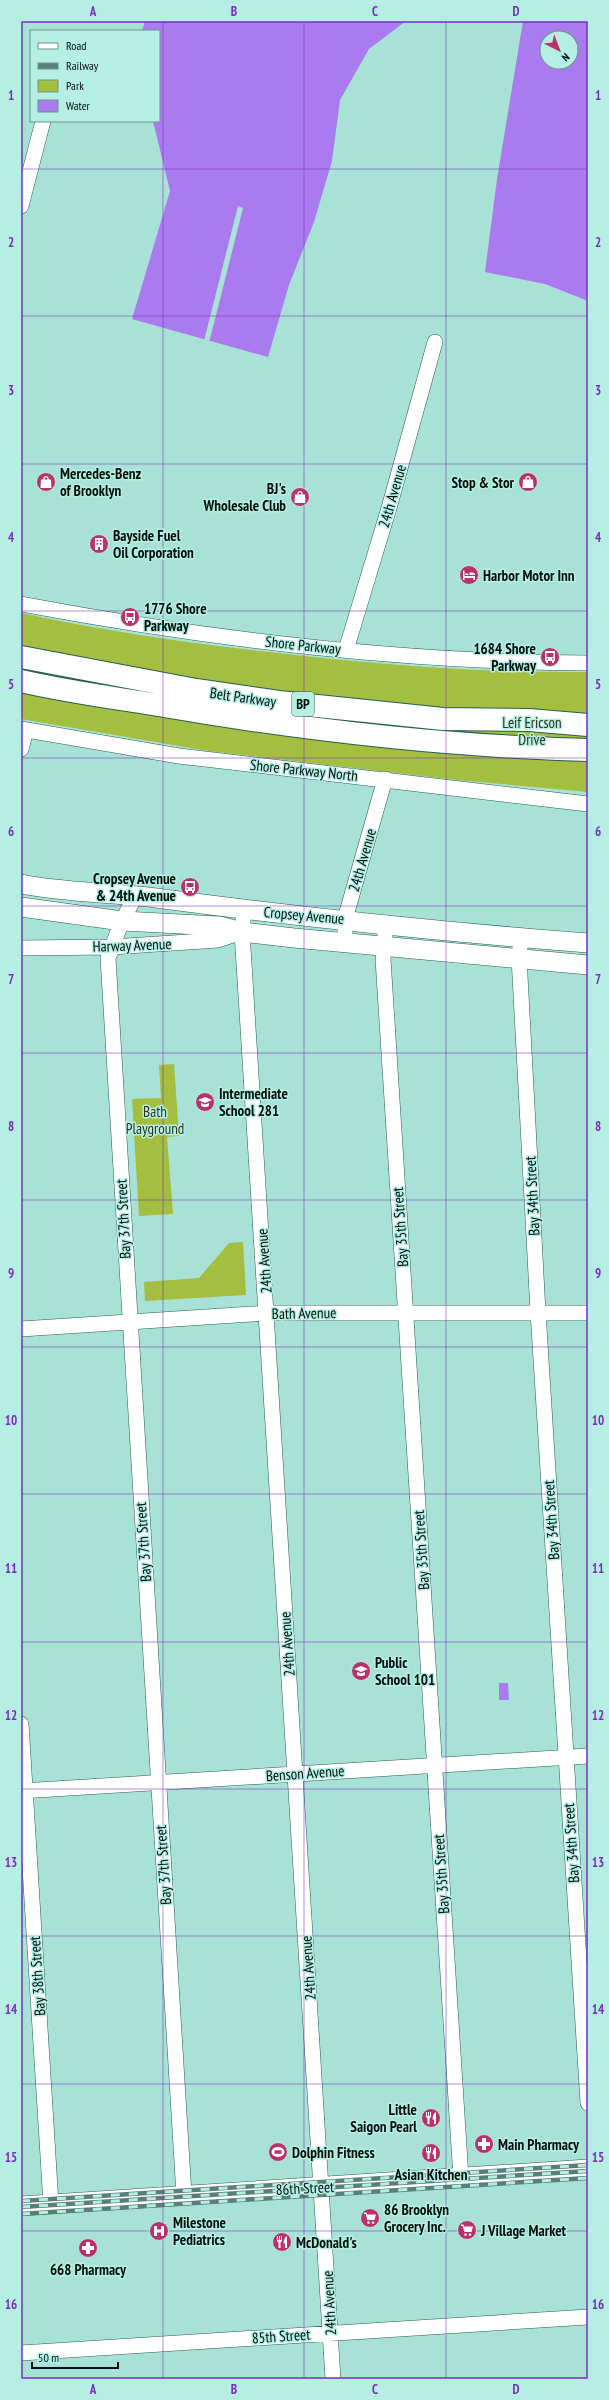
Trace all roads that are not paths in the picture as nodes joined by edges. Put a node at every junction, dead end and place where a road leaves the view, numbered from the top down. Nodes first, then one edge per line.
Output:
1 (43, 122) edge
2 (21, 206) edge
3 (435, 342) dead end
4 (21, 604) edge
5 (346, 650) junction
6 (21, 657) edge
7 (588, 663) edge
8 (21, 681) edge
9 (588, 718) edge
10 (529, 720) junction
11 (588, 725) edge
12 (24, 729) edge
13 (517, 748) junction
14 (21, 749) edge
15 (588, 750) edge
16 (588, 754) edge
17 (385, 778) junction
18 (588, 804) edge
19 (21, 884) edge
20 (136, 895) junction
21 (21, 907) edge
22 (244, 910) junction
23 (345, 919) junction
24 (122, 921) junction
25 (386, 923) junction
26 (242, 932) junction
27 (521, 937) junction
28 (346, 943) junction
29 (588, 943) edge
30 (112, 947) junction
31 (384, 947) junction
32 (21, 948) edge
33 (519, 958) junction
34 (588, 965) edge
35 (405, 1312) junction
36 (538, 1312) junction
37 (588, 1312) edge
38 (267, 1313) junction
39 (129, 1322) junction
40 (21, 1329) edge
41 (21, 1724) edge
42 (588, 1756) edge
43 (566, 1757) junction
44 (433, 1765) junction
45 (296, 1774) junction
46 (158, 1782) junction
47 (23, 1791) edge
48 (588, 2103) edge
49 (588, 2169) edge
50 (461, 2178) junction
51 (322, 2187) junction
52 (184, 2194) junction
53 (51, 2204) junction
54 (21, 2206) edge
55 (588, 2317) edge
56 (331, 2333) junction
57 (21, 2353) edge
58 (333, 2379) edge

1 - 2 street
3 - 5 street, 24th Avenue
4 - 5 street, Shore Parkway
5 - 7 street, Shore Parkway
6 - 10 highway, Belt Parkway / BP
8 - 13 highway, Belt Parkway / BP
9 - 10 highway
10 - 11 highway, Belt Parkway / BP
12 - 14 street
12 - 17 street, Shore Parkway North
13 - 15 highway, Belt Parkway / BP
13 - 16 highway
17 - 18 street, Shore Parkway North
17 - 23 street, 24th Avenue
19 - 20 main road, Cropsey Avenue
20 - 22 main road, Cropsey Avenue
20 - 24 street, Bay 37th Street
21 - 24 main road, Cropsey Avenue
22 - 23 main road, Cropsey Avenue
22 - 26 street, 24th Avenue
23 - 25 main road, Cropsey Avenue
23 - 28 street, 24th Avenue
24 - 26 main road, Cropsey Avenue
24 - 30 street, Bay 37th Street
25 - 27 main road, Cropsey Avenue
25 - 31 street, Bay 35th Street
26 - 28 main road, Cropsey Avenue
26 - 30 street, Harway Avenue
26 - 38 street, 24th Avenue
27 - 29 main road, Cropsey Avenue
27 - 33 street, Bay 34th Street
28 - 31 main road, Cropsey Avenue
30 - 32 street, Harway Avenue
30 - 39 street, Bay 37th Street
31 - 33 main road, Cropsey Avenue
31 - 35 street, Bay 35th Street
33 - 34 main road, Cropsey Avenue
33 - 36 street, Bay 34th Street
35 - 36 street, Bath Avenue
35 - 38 street, Bath Avenue
35 - 44 street, Bay 35th Street
36 - 37 street, Bath Avenue
36 - 43 street, Bay 34th Street
38 - 39 street, Bath Avenue
38 - 45 street, 24th Avenue
39 - 40 street, Bath Avenue
39 - 46 street, Bay 37th Street
41 - 47 street, Bay 38th Street
42 - 43 street, Benson Avenue
43 - 44 street, Benson Avenue
43 - 48 street, Bay 34th Street
44 - 45 street, Benson Avenue
44 - 50 street, Bay 35th Street
45 - 46 street, Benson Avenue
45 - 51 street, 24th Avenue
46 - 47 street, Benson Avenue
46 - 52 street, Bay 37th Street
47 - 53 street, Bay 38th Street
49 - 50 main road, 86th Street
50 - 51 main road, 86th Street
51 - 52 main road, 86th Street
51 - 56 street, 24th Avenue
52 - 53 main road, 86th Street
53 - 54 main road, 86th Street
55 - 56 street, 85th Street
56 - 57 street, 85th Street
56 - 58 street, 24th Avenue

